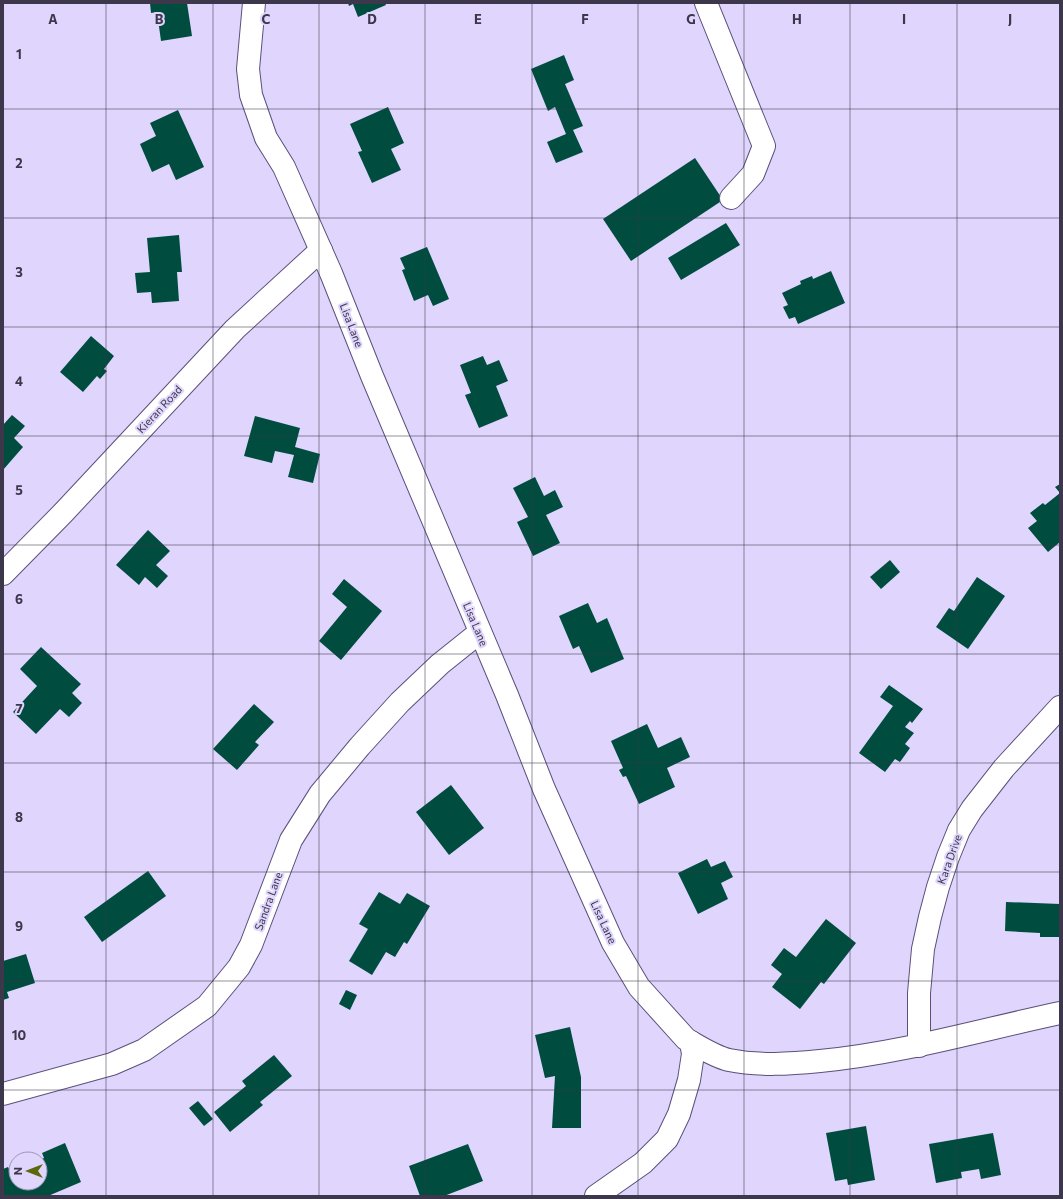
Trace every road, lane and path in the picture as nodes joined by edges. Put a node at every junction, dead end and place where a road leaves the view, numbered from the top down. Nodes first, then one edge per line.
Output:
1 (254, 3) edge
2 (706, 3) edge
3 (731, 198) dead end
4 (322, 250) junction
5 (3, 574) edge
6 (480, 632) junction
7 (1060, 707) edge
8 (1060, 1013) edge
9 (691, 1042) junction
10 (919, 1046) junction
11 (3, 1094) edge
12 (596, 1196) edge

1 - 4 street, Lisa Lane
2 - 3 street
4 - 5 street, Kieran Road
4 - 6 street, Lisa Lane
6 - 9 street, Lisa Lane
6 - 11 street, Sandra Lane
7 - 10 street, Kara Drive
8 - 10 street
9 - 10 street
9 - 12 street

